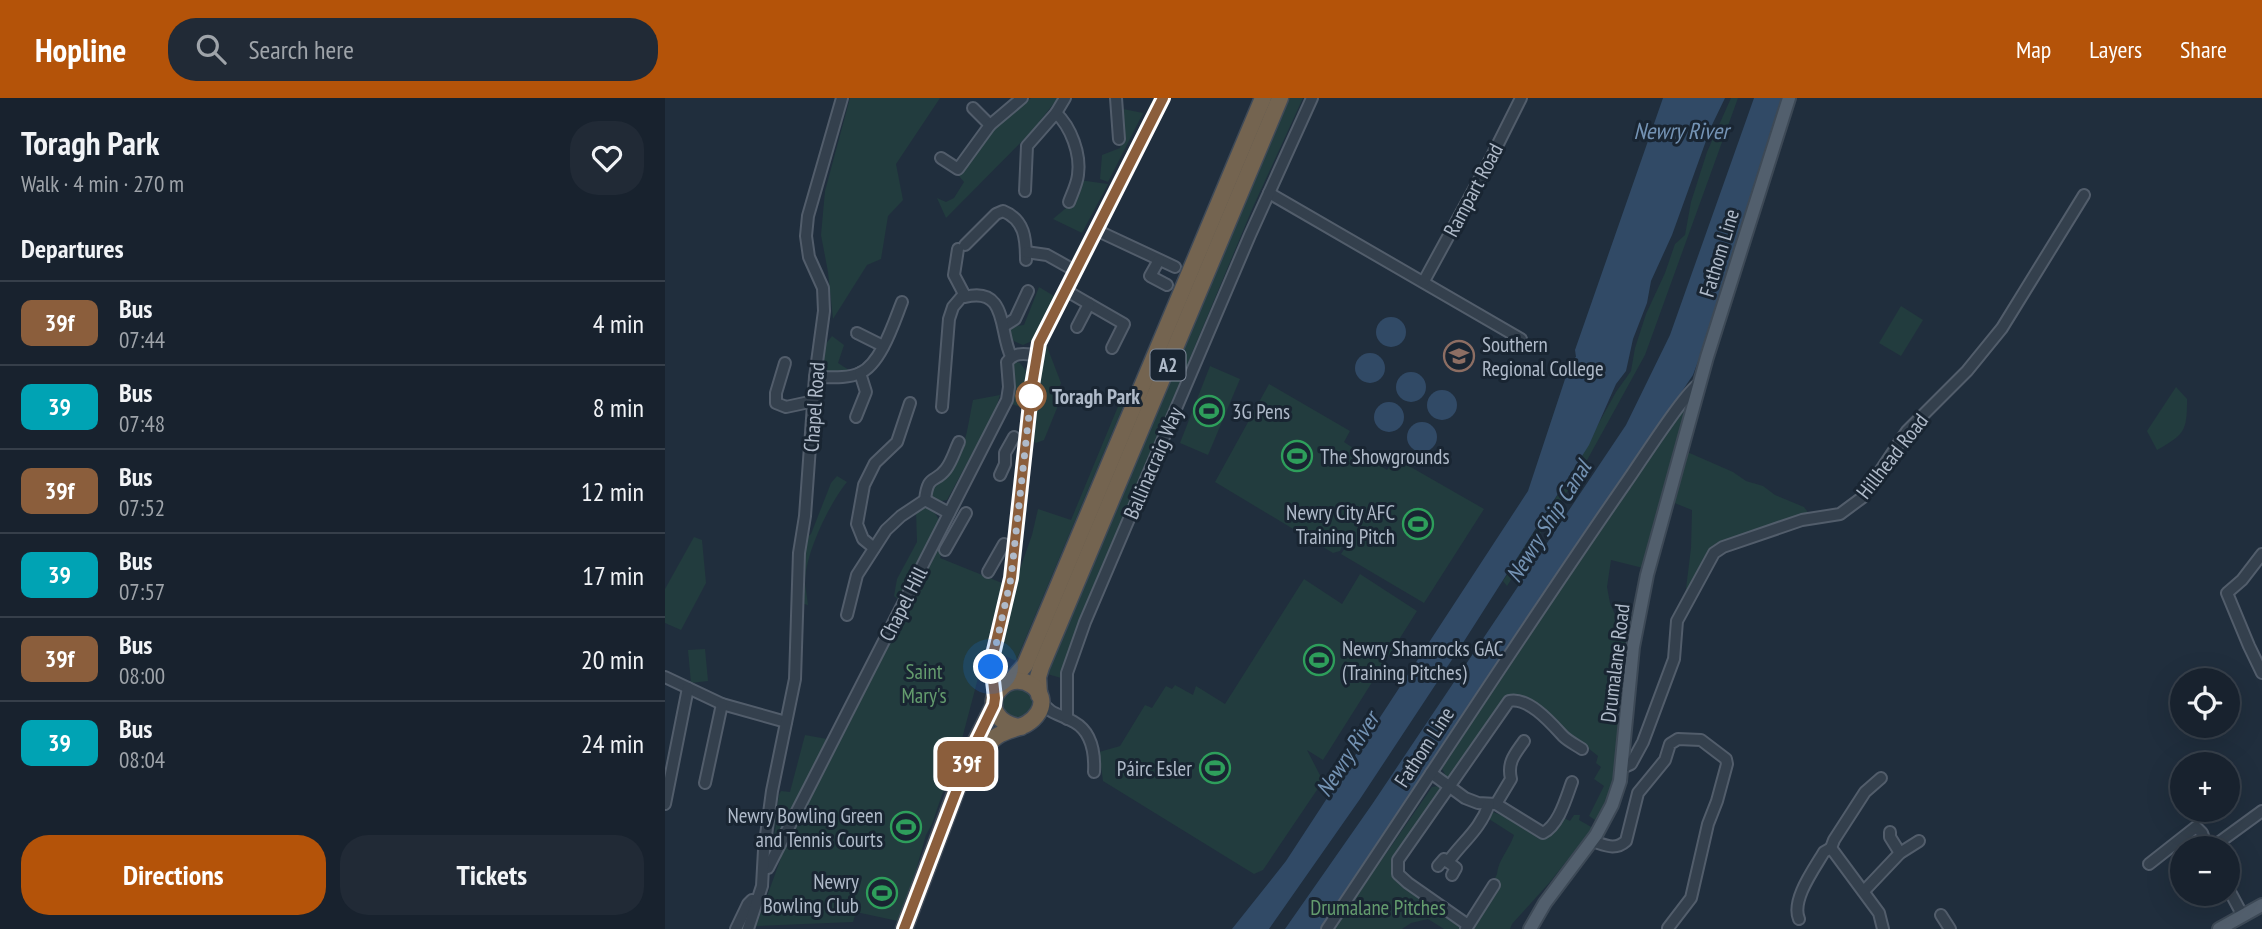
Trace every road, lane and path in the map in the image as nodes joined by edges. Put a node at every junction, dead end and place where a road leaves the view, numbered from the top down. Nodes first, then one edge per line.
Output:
1 (842, 98) edge
2 (1065, 98) edge
3 (1116, 98) edge
4 (1163, 98) edge
5 (1263, 98) edge
6 (1280, 98) edge
7 (1312, 98) edge
8 (1521, 98) edge
9 (1789, 98) edge
10 (1014, 100) edge
11 (973, 108) dead end
12 (1056, 113) junction
13 (990, 125) junction
14 (1119, 139) dead end
15 (940, 158) dead end
16 (1025, 191) dead end
17 (1269, 193) junction
18 (2084, 195) dead end
19 (1069, 202) dead end
20 (1096, 230) junction
21 (1159, 260) junction
22 (1175, 267) dead end
23 (1076, 268) junction
24 (1424, 281) junction
25 (1167, 285) dead end
26 (1065, 290) junction
27 (1028, 291) dead end
28 (964, 294) junction
29 (902, 302) dead end
30 (1089, 304) junction
31 (1004, 327) junction
32 (1077, 327) dead end
33 (857, 333) dead end
34 (1521, 339) dead end
35 (883, 346) junction
36 (1112, 348) dead end
37 (1037, 355) junction
38 (1011, 356) junction
39 (785, 363) dead end
40 (860, 373) junction
41 (815, 377) junction
42 (1700, 383) junction
43 (814, 401) junction
44 (910, 403) dead end
45 (942, 407) dead end
46 (1675, 413) junction
47 (856, 418) dead end
48 (1691, 419) junction
49 (1014, 437) dead end
50 (959, 442) dead end
51 (1024, 467) junction
52 (925, 500) junction
53 (949, 513) junction
54 (965, 513) dead end
55 (943, 525) junction
56 (955, 532) junction
57 (1004, 544) dead end
58 (874, 548) junction
59 (945, 550) dead end
60 (2262, 554) edge
61 (995, 560) junction
62 (1013, 566) junction
63 (988, 572) dead end
64 (846, 615) dead end
65 (992, 672) junction
66 (2262, 673) edge
67 (665, 677) edge
68 (1009, 682) junction
69 (688, 688) junction
70 (1040, 698) junction
71 (994, 701) junction
72 (722, 704) junction
73 (1065, 718) junction
74 (786, 722) junction
75 (1024, 726) junction
76 (1524, 741) dead end
77 (1575, 749) dead end
78 (1622, 768) junction
79 (1094, 772) dead end
80 (1430, 773) junction
81 (962, 775) junction
82 (1881, 778) dead end
83 (1572, 782) dead end
84 (705, 783) dead end
85 (1450, 787) junction
86 (665, 804) edge
87 (1492, 804) junction
88 (2262, 811) edge
89 (1890, 832) dead end
90 (2185, 836) edge
91 (2203, 836) edge
92 (2227, 836) edge
93 (1592, 841) junction
94 (1919, 841) dead end
95 (2170, 847) edge
96 (1831, 848) junction
97 (1900, 853) junction
98 (2149, 864) dead end
99 (764, 869) junction
100 (1452, 875) dead end
101 (1494, 885) dead end
102 (1864, 891) junction
103 (758, 901) junction
104 (2262, 905) edge
105 (2238, 906) edge
106 (1941, 915) dead end
107 (2243, 916) junction
108 (1799, 919) dead end
109 (1467, 927) edge
110 (1668, 928) edge
111 (736, 929) edge
112 (748, 929) edge
113 (904, 929) edge
114 (1327, 929) edge
115 (1530, 929) edge
116 (1883, 929) edge
117 (1950, 929) edge
118 (2219, 929) edge

1 - 41 street, Chapel Road
2 - 12 street
3 - 14 street
4 - 20 street
5 - 68 highway, A2
6 - 70 highway, A2
7 - 17 street, Ballinacraig Way
8 - 24 street, Rampart Road
9 - 42 main road, Fathom Line
10 - 13 street
11 - 13 street
12 - 16 street
12 - 19 street
13 - 15 street
17 - 24 street
17 - 73 street, Ballinacraig Way
18 - 78 street, Hillhead Road
20 - 21 street
20 - 23 street
21 - 22 street
21 - 25 street
23 - 26 street
23 - 28 street
24 - 34 street
26 - 30 street
26 - 37 street
27 - 31 street
28 - 31 street
28 - 45 street
29 - 35 street
30 - 32 street
30 - 36 street
31 - 38 street
33 - 35 street
35 - 40 street
37 - 38 street
37 - 51 street
38 - 53 street, Chapel Hill
39 - 43 street
40 - 41 street
40 - 47 street
41 - 43 street, Chapel Road
42 - 46 street, Fathom Line
42 - 48 main road, Drumalane Road
43 - 74 street, Chapel Road
44 - 58 street
46 - 48 street
46 - 80 street, Fathom Line
48 - 78 main road, Drumalane Road
49 - 51 street
50 - 52 street
51 - 62 street
52 - 53 street
52 - 58 street
53 - 55 street, Chapel Hill
54 - 56 street, Chapel Hill
55 - 56 street
55 - 99 street, Chapel Hill
56 - 59 street, Chapel Hill
57 - 61 street
58 - 64 street
60 - 66 street
61 - 62 street
61 - 63 street
62 - 65 street
65 - 68 street
65 - 71 street
67 - 69 street
68 - 70 highway
68 - 71 highway, A2
69 - 72 street
69 - 86 street
70 - 73 street
70 - 75 highway, A2
71 - 75 highway
71 - 81 highway, A2
72 - 74 street
72 - 84 street
73 - 75 street
73 - 79 street
74 - 99 street, Chapel Road
75 - 81 highway, A2
76 - 87 street
77 - 85 street
78 - 93 main road, Drumalane Road
80 - 85 street
80 - 114 street, Fathom Line
81 - 113 highway, A2
82 - 96 street
83 - 87 street
85 - 87 street
85 - 109 street
87 - 100 street
88 - 92 street
89 - 97 street
90 - 91 street
93 - 110 street
93 - 115 main road, Drumalane Road
94 - 97 street
95 - 98 street
96 - 102 street
96 - 108 street
97 - 102 street
99 - 103 street
101 - 109 street
102 - 116 street
103 - 111 street
103 - 112 street
104 - 107 main road
105 - 107 street
106 - 117 street
107 - 118 main road

